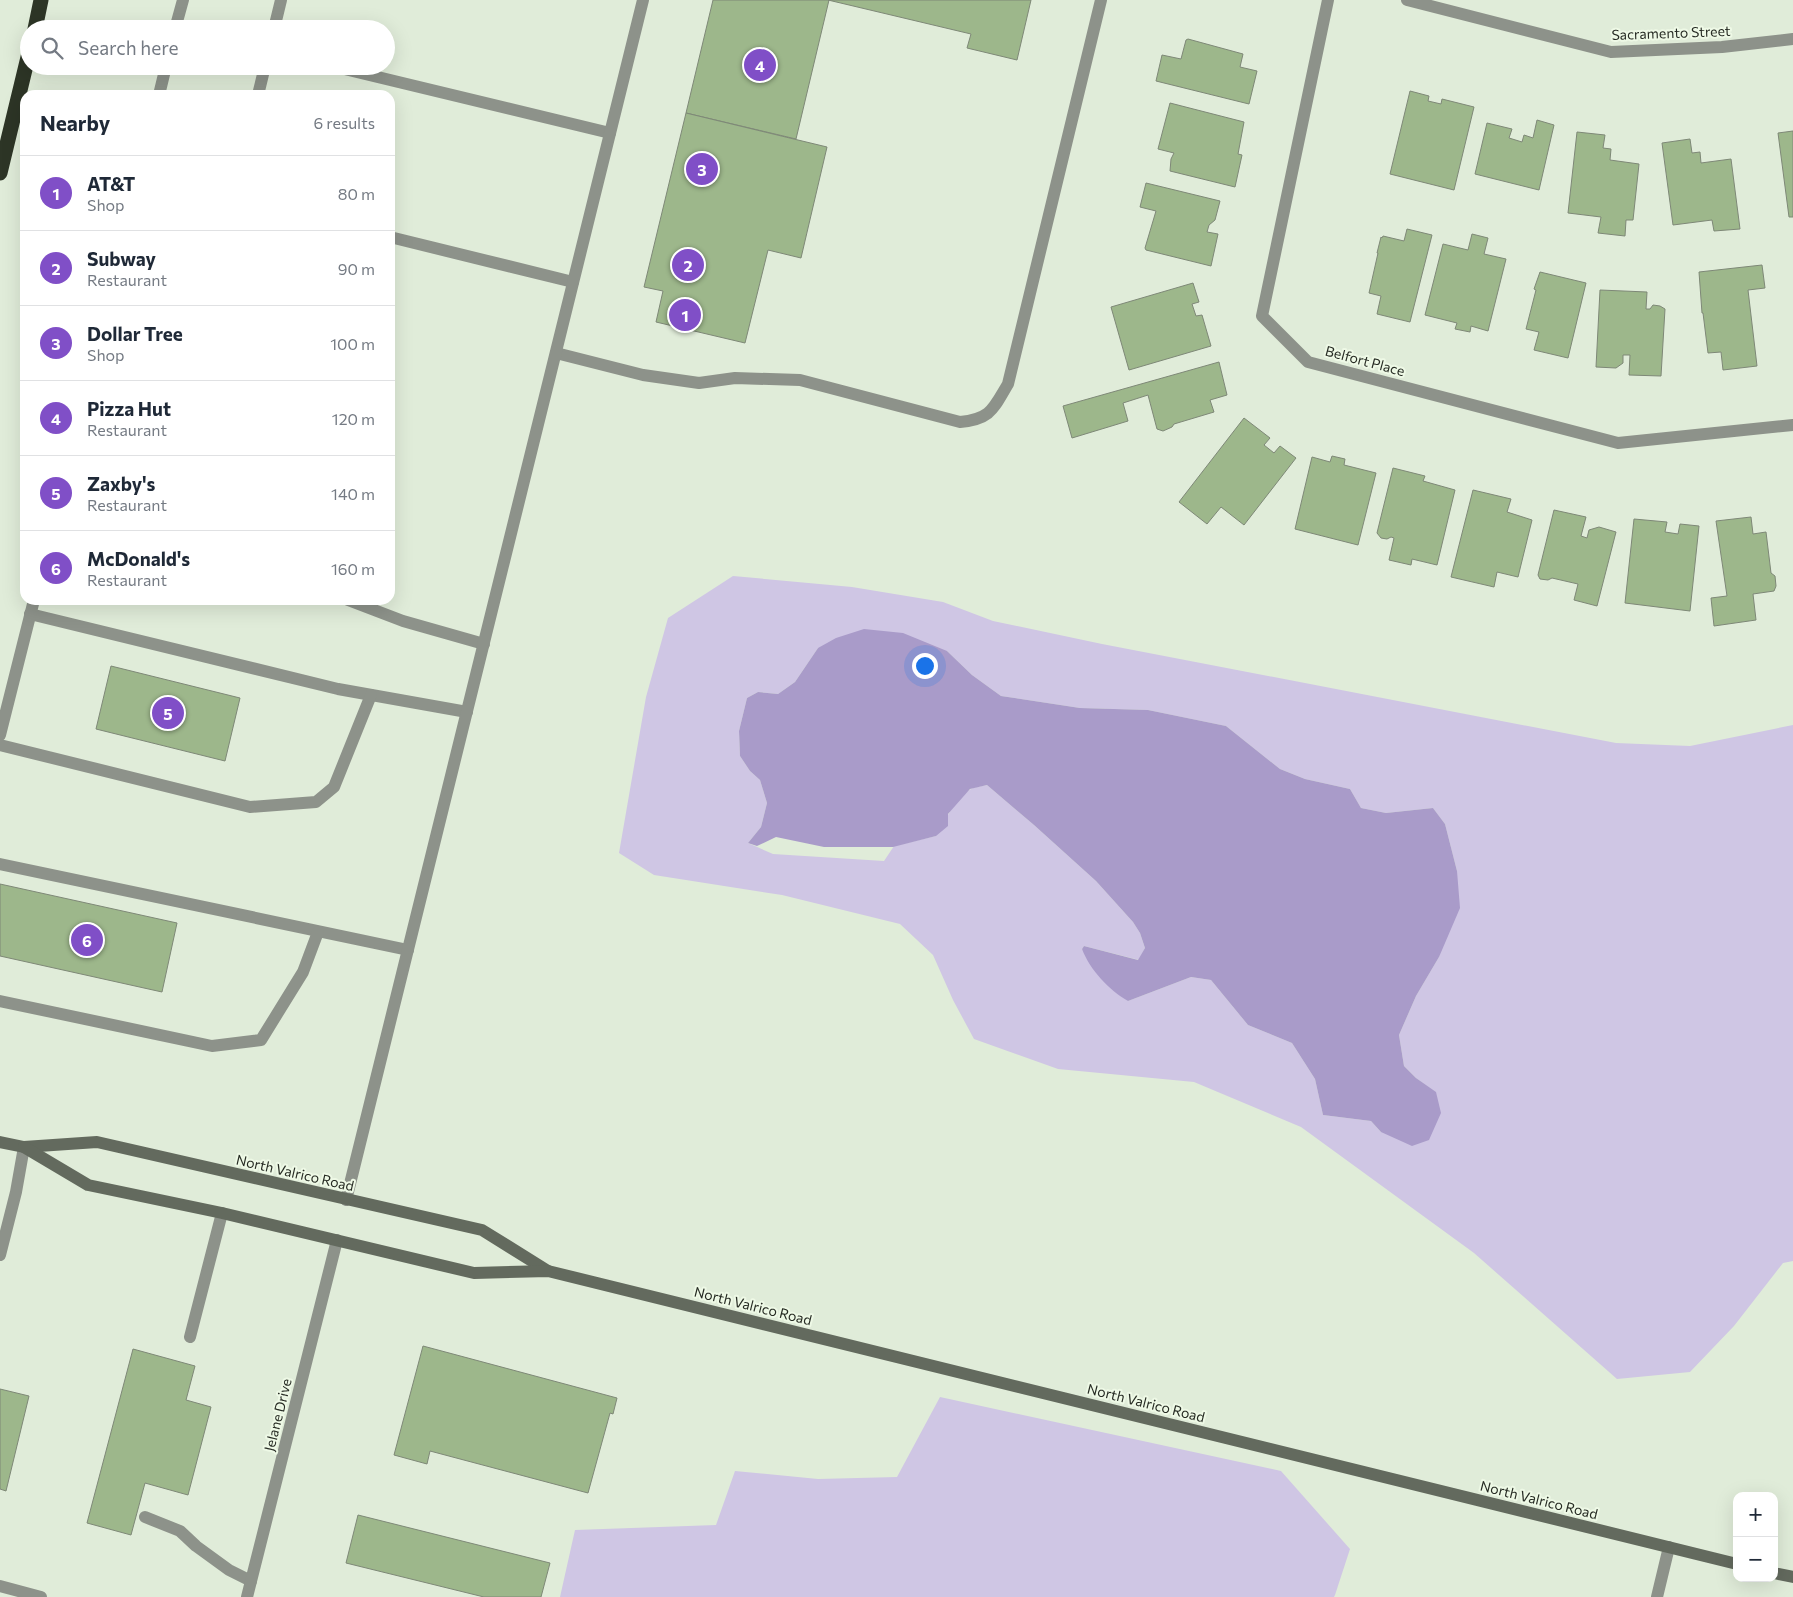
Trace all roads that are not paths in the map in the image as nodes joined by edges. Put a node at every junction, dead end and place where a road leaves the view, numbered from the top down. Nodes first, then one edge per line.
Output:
1 (42, 0) edge
2 (182, 0) edge
3 (281, 0) edge
4 (643, 0) edge
5 (1101, 0) edge
6 (1328, 0) edge
7 (1407, 0) edge
8 (36, 20) edge
9 (177, 20) edge
10 (276, 20) edge
11 (1793, 39) edge
12 (24, 75) edge
13 (164, 75) edge
14 (263, 75) edge
15 (369, 75) edge
16 (20, 90) edge
17 (20, 90) edge
18 (160, 90) edge
19 (259, 90) edge
20 (610, 133) junction
21 (0, 173) edge
22 (395, 238) edge
23 (573, 282) junction
24 (556, 353) junction
25 (1793, 425) edge
26 (33, 605) edge
27 (361, 605) edge
28 (30, 614) junction
29 (484, 644) junction
30 (370, 695) junction
31 (467, 712) junction
32 (0, 735) edge
33 (0, 745) edge
34 (0, 864) edge
35 (318, 932) junction
36 (408, 950) junction
37 (0, 1001) edge
38 (0, 1142) edge
39 (24, 1147) junction
40 (346, 1200) junction
41 (222, 1213) junction
42 (337, 1240) junction
43 (0, 1255) edge
44 (548, 1271) junction
45 (190, 1337) dead end
46 (145, 1517) dead end
47 (1669, 1547) junction
48 (1733, 1563) edge
49 (1778, 1574) edge
50 (1793, 1577) edge
51 (251, 1581) junction
52 (0, 1586) edge
53 (41, 1597) edge
54 (247, 1597) edge
55 (1657, 1597) edge

1 - 8 highway
2 - 9 street
3 - 10 street
4 - 20 street
5 - 24 street
6 - 25 street, Belfort Place
7 - 11 street, Sacramento Street
12 - 17 highway
13 - 18 street
14 - 19 street
15 - 20 street
16 - 21 highway
20 - 23 street
22 - 23 street
23 - 24 street
24 - 29 street
26 - 28 street
27 - 29 street
28 - 30 street
28 - 32 street
29 - 31 street
30 - 31 street
30 - 33 street
31 - 36 street
34 - 35 street
35 - 36 street
35 - 37 street
36 - 40 street
38 - 39 street, North Valrico Road
39 - 40 street, North Valrico Road
39 - 41 street, North Valrico Road
39 - 43 street
40 - 44 street, North Valrico Road
41 - 42 street, North Valrico Road
41 - 45 street
42 - 44 street, North Valrico Road
42 - 51 street, Jelane Drive
44 - 47 street, North Valrico Road
46 - 51 street
47 - 48 street, North Valrico Road
47 - 55 street
49 - 50 street
51 - 54 street, Jelane Drive
52 - 53 street

